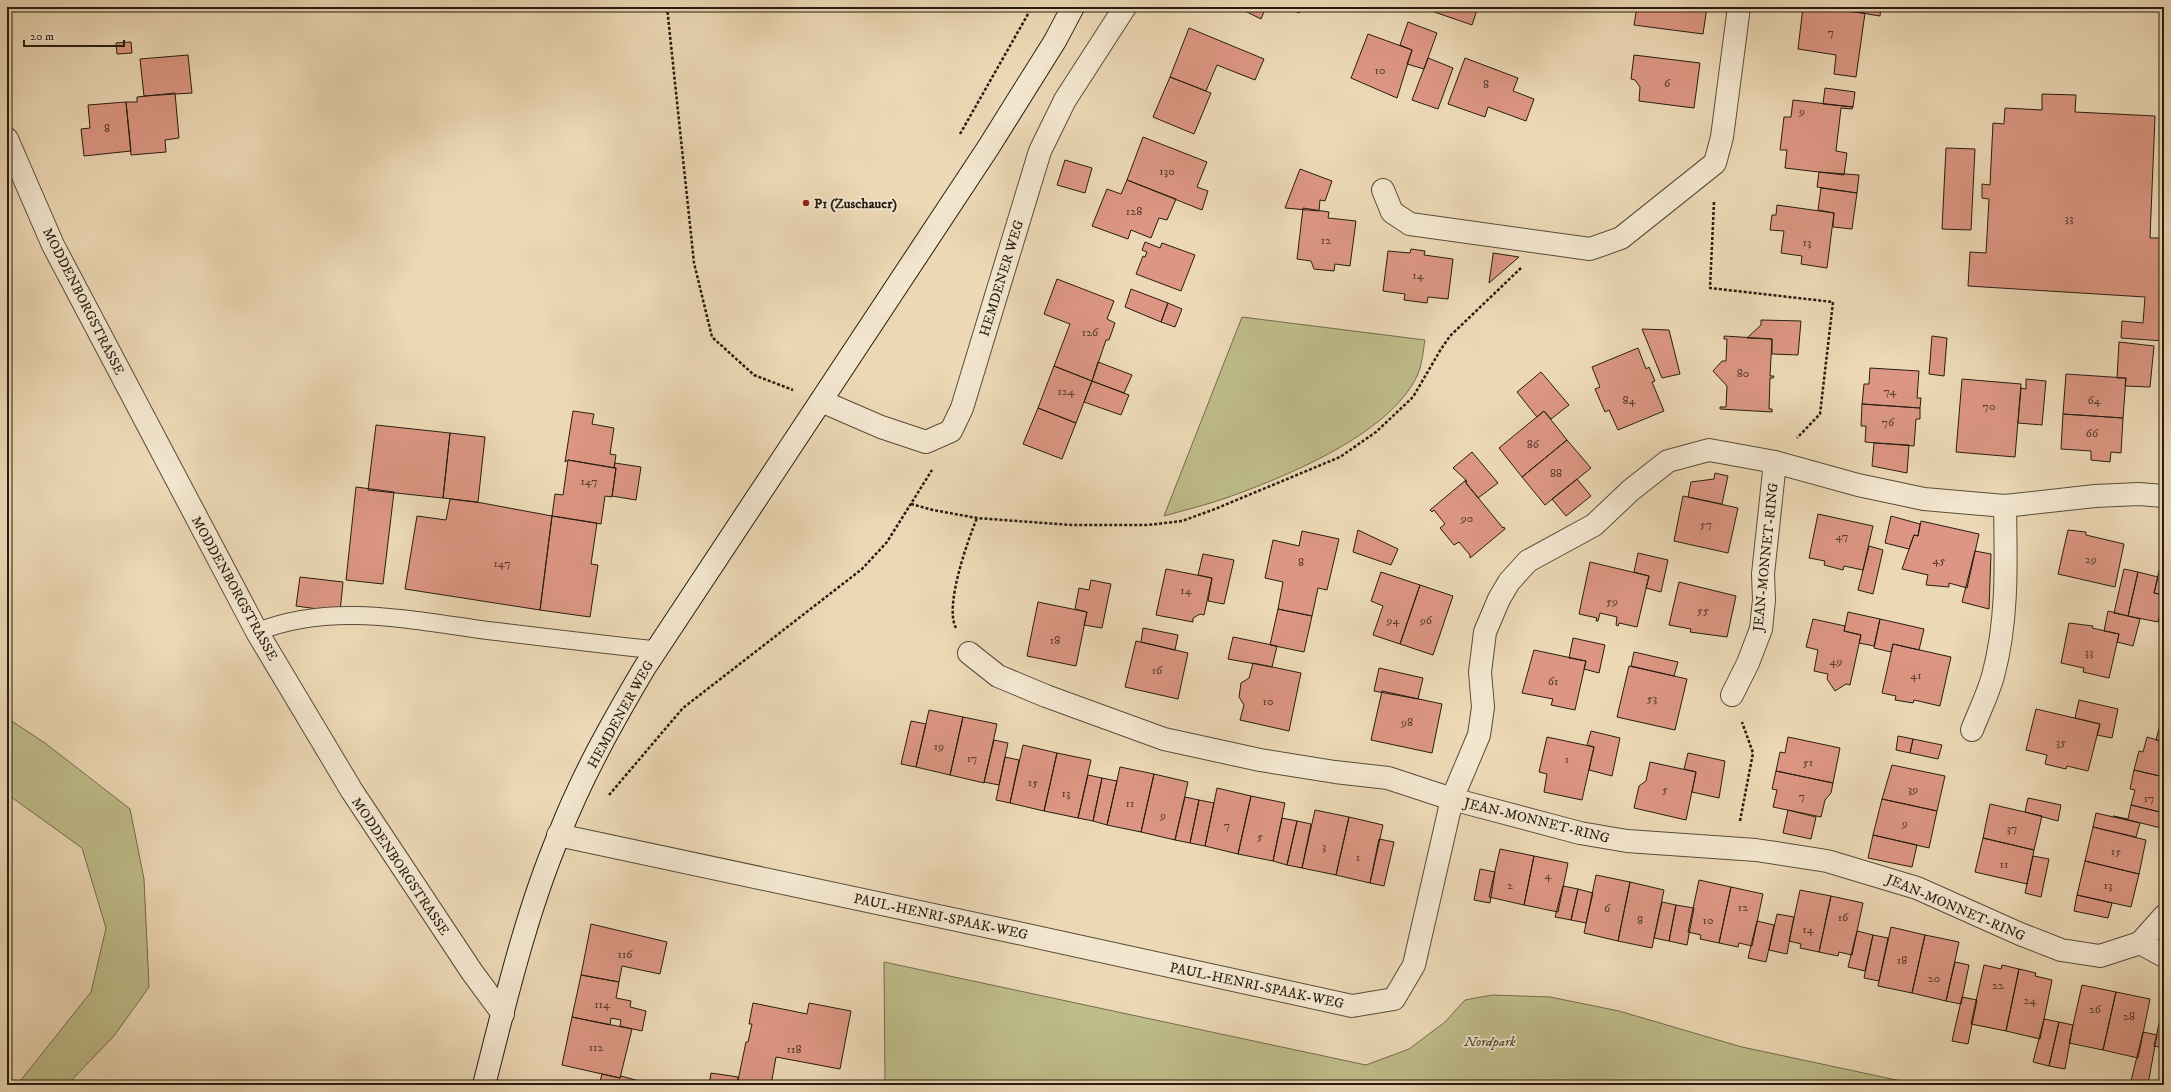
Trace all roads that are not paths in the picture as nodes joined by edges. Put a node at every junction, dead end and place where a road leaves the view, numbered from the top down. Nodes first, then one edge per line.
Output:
1 (1073, 7) edge
2 (1124, 7) edge
3 (1738, 7) edge
4 (7, 139) edge
5 (1383, 190) dead end
6 (821, 401) junction
7 (1775, 462) junction
8 (2164, 496) edge
9 (2006, 506) junction
10 (257, 632) junction
11 (656, 650) junction
12 (969, 652) road end
13 (1732, 695) road end
14 (1972, 730) dead end
15 (1452, 799) junction
16 (558, 835) junction
17 (2164, 916) edge
18 (2140, 943) junction
19 (2164, 956) edge
20 (502, 1014) junction
21 (484, 1085) edge

1 - 6 street, HEMDENER WEG
2 - 6 street, HEMDENER WEG
3 - 5 street
4 - 10 street, MODDENBORGSTRASSE
6 - 11 street, HEMDENER WEG
7 - 9 street, JEAN-MONNET-RING
7 - 13 street, JEAN-MONNET-RING
7 - 15 street, JEAN-MONNET-RING
8 - 9 street, JEAN-MONNET-RING
9 - 14 street
10 - 11 lane
10 - 20 street, MODDENBORGSTRASSE
11 - 16 street, HEMDENER WEG
12 - 15 street
15 - 16 street, PAUL-HENRI-SPAAK-WEG
15 - 18 street, JEAN-MONNET-RING
16 - 20 street, HEMDENER WEG
17 - 18 street
18 - 19 street
20 - 21 street, HEMDENER WEG

